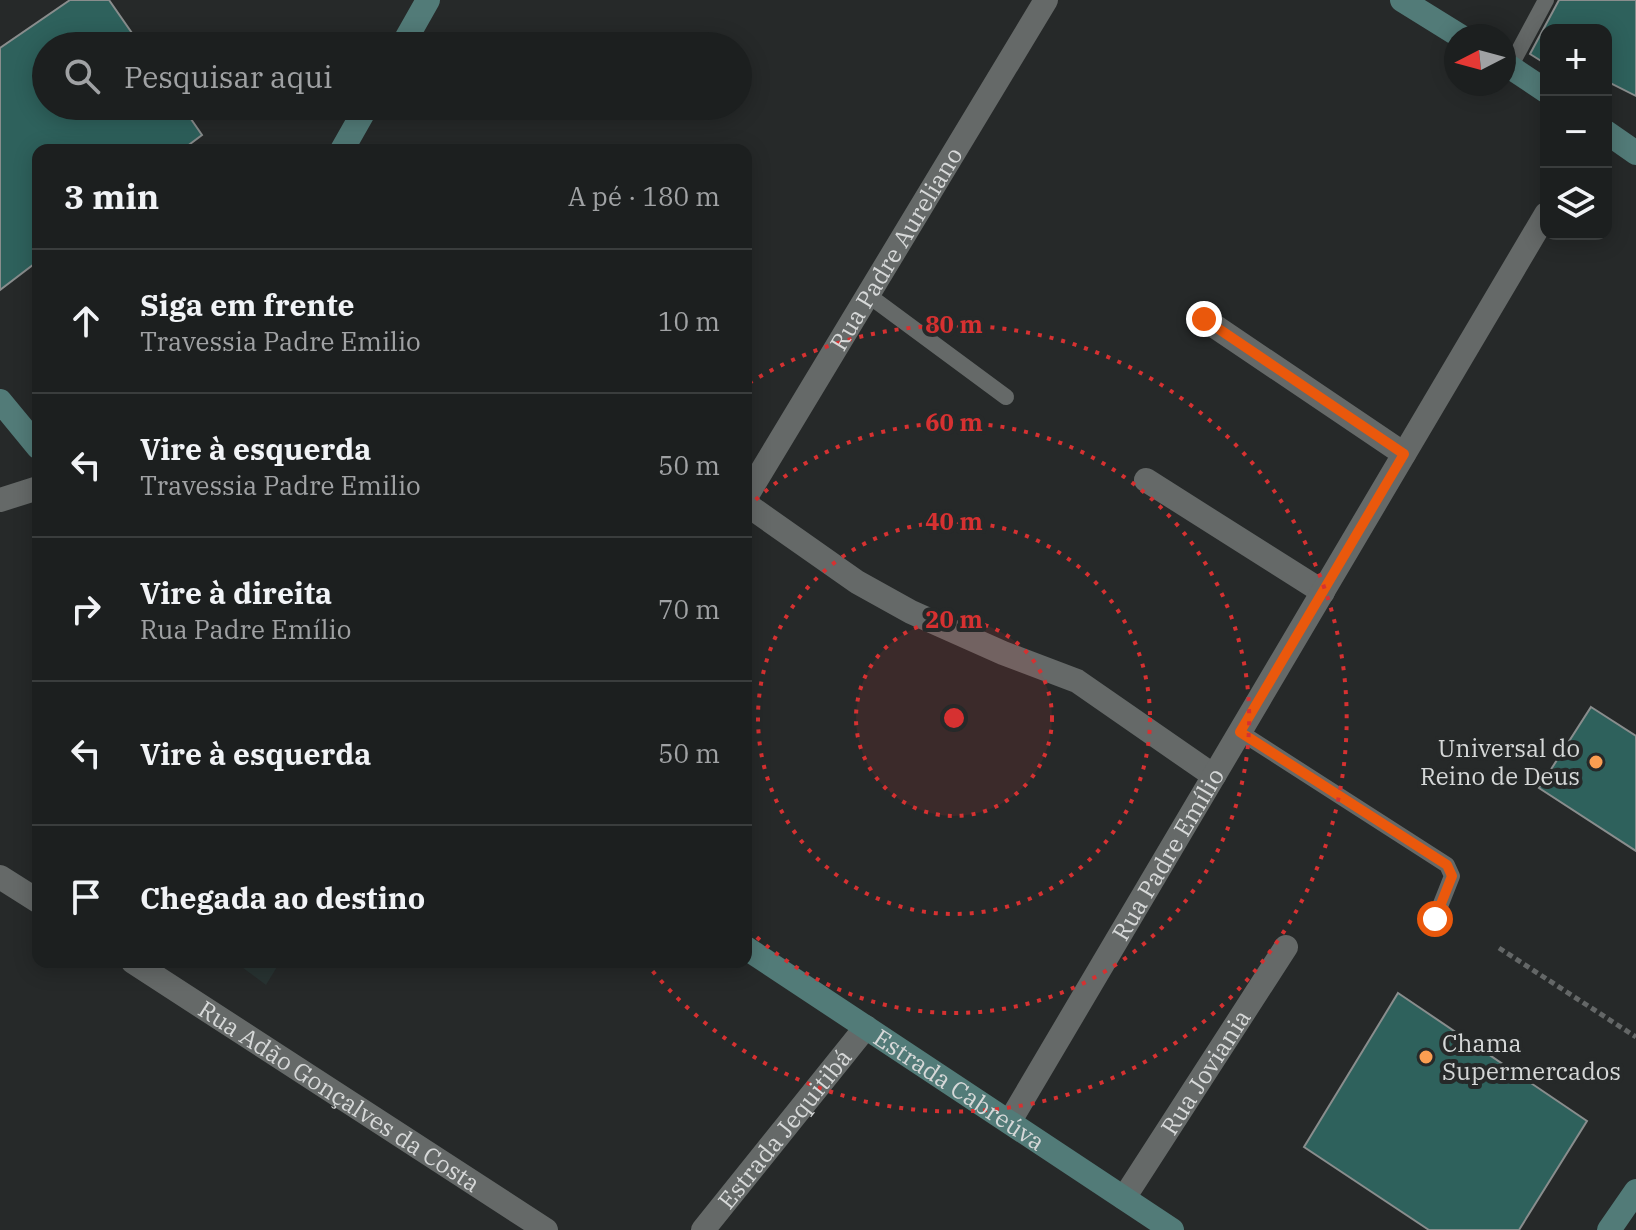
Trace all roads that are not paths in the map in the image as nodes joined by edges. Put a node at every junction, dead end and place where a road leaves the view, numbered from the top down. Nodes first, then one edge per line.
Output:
1 (428, 0) edge
2 (1046, 0) edge
3 (1402, 0) edge
4 (1546, 0) edge
5 (1444, 26) edge
6 (410, 32) edge
7 (1516, 50) edge
8 (1516, 71) edge
9 (1540, 87) edge
10 (359, 120) edge
11 (1612, 136) edge
12 (345, 144) edge
13 (1636, 153) edge
14 (1540, 224) edge
15 (868, 295) junction
16 (1204, 319) dead end
17 (1006, 397) dead end
18 (0, 401) edge
19 (32, 440) edge
20 (1404, 454) junction
21 (1146, 480) dead end
22 (752, 487) edge
23 (32, 490) edge
24 (0, 500) edge
25 (752, 508) edge
26 (1323, 592) junction
27 (1240, 732) junction
28 (1214, 776) junction
29 (0, 877) edge
30 (32, 897) edge
31 (1435, 919) dead end
32 (1286, 947) dead end
33 (752, 952) edge
34 (142, 968) edge
35 (866, 1027) junction
36 (1010, 1121) junction
37 (1636, 1191) edge
38 (1124, 1198) junction
39 (546, 1230) edge
40 (703, 1230) edge
41 (1172, 1230) edge
42 (1609, 1230) edge

1 - 6 main road
2 - 15 street, Rua Padre Aureliano
3 - 5 main road
4 - 7 lane
8 - 9 main road
10 - 12 main road
11 - 13 main road
14 - 20 street, Rua Padre Emílio
15 - 17 lane
15 - 22 street, Rua Padre Aureliano
16 - 20 street
18 - 19 main road
20 - 26 street, Rua Padre Emílio
21 - 26 street
23 - 24 street
25 - 28 street
26 - 27 street, Rua Padre Emílio
27 - 28 street, Rua Padre Emílio
27 - 31 lane
28 - 36 street, Rua Padre Emílio
29 - 30 street
32 - 38 street, Rua Joviania
33 - 35 main road, Estrada Cabreúva
34 - 39 street, Rua Adão Gonçalves da Costa
35 - 36 main road, Estrada Cabreúva
35 - 40 street, Estrada Jequitibá
36 - 38 main road, Estrada Cabreúva
37 - 42 main road
38 - 41 main road, Estrada Cabreúva

